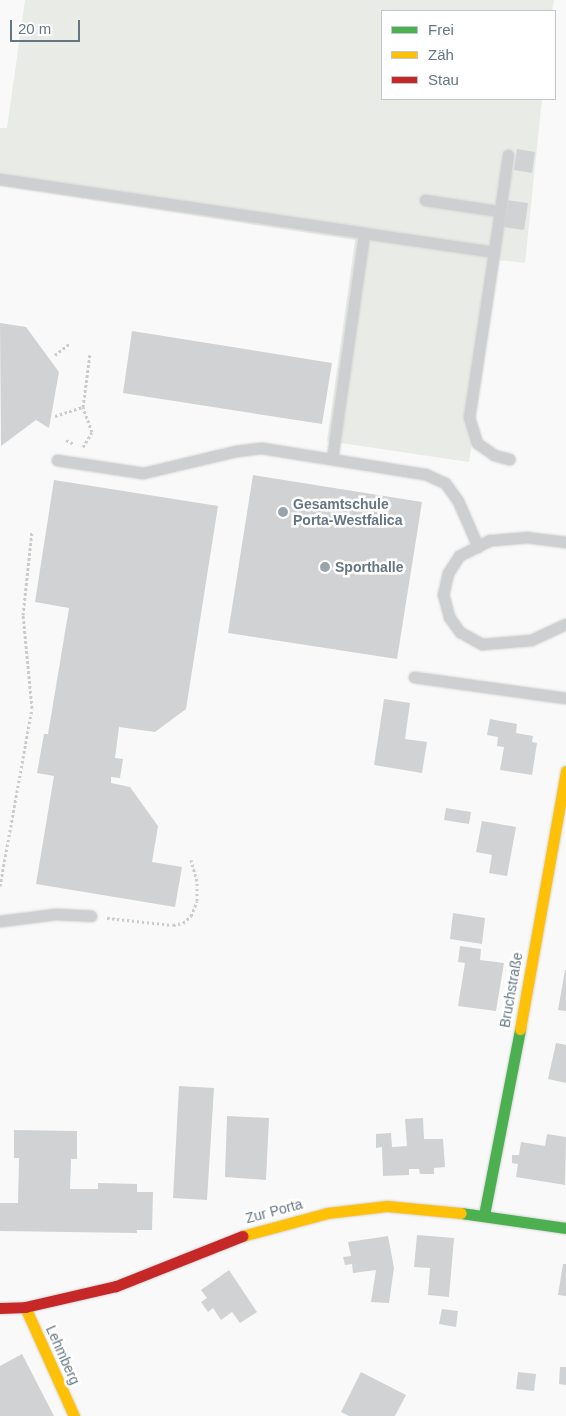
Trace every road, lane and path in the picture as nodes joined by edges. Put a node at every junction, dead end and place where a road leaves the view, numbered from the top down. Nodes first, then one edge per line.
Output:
1 (508, 155) dead end
2 (0, 179) edge
3 (425, 200) dead end
4 (499, 211) junction
5 (364, 233) junction
6 (494, 252) junction
7 (69, 344) dead end
8 (90, 354) dead end
9 (54, 355) dead end
10 (83, 407) junction
11 (55, 416) dead end
12 (66, 440) dead end
13 (332, 459) junction
14 (510, 459) dead end
15 (57, 460) dead end
16 (32, 531) dead end
17 (566, 542) edge
18 (478, 547) junction
19 (566, 624) edge
20 (414, 677) dead end
21 (566, 698) edge
22 (566, 771) edge
23 (191, 860) dead end
24 (0, 886) edge
25 (91, 916) joint
26 (0, 921) edge
27 (484, 1215) junction
28 (566, 1228) edge
29 (25, 1307) junction
30 (0, 1308) edge
31 (74, 1416) edge

1 - 4 lane
2 - 5 lane
3 - 4 lane
4 - 6 lane
5 - 6 lane
5 - 13 lane
6 - 14 lane
7 - 9 path
8 - 10 path
10 - 11 path
10 - 12 path
13 - 15 lane
13 - 18 lane
16 - 24 path
17 - 18 lane
18 - 19 lane
20 - 21 lane
22 - 27 main road, Bruchstraße
23 - 25 path
25 - 26 lane
27 - 28 main road, Zur Porta
27 - 29 main road, Zur Porta
29 - 30 main road, Zur Porta
29 - 31 main road, Lehmberg

